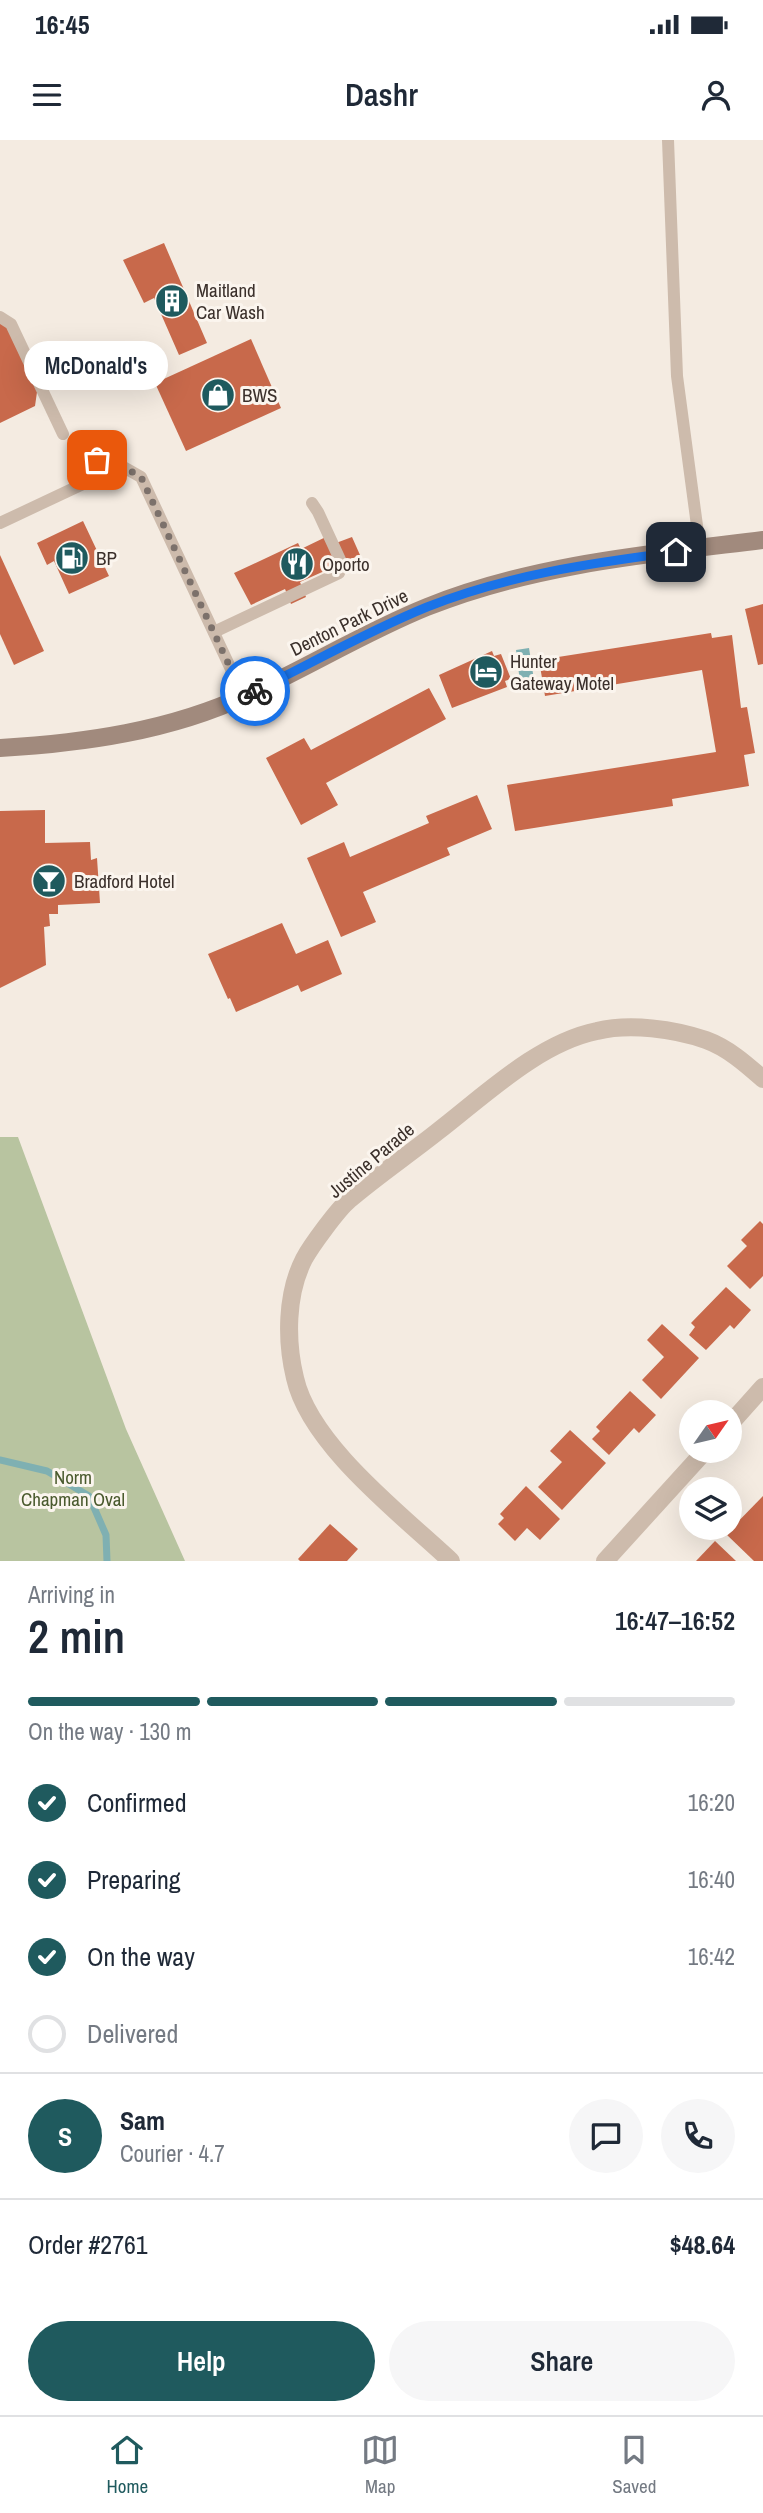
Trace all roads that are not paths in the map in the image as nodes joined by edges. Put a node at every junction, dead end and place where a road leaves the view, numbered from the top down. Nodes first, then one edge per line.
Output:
1 (668, 140) edge
2 (0, 317) edge
3 (63, 434) dead end
4 (312, 503) dead end
5 (0, 523) edge
6 (763, 540) edge
7 (700, 548) junction
8 (214, 632) junction
9 (244, 697) junction
10 (0, 748) edge
11 (763, 1079) edge
12 (763, 1387) edge
13 (742, 1411) edge
14 (694, 1463) edge
15 (451, 1561) edge
16 (605, 1561) edge

1 - 7 lane
2 - 3 lane
4 - 8 lane
5 - 8 lane
6 - 7 main road, Denton Park Drive
7 - 9 main road, Denton Park Drive
8 - 9 lane
9 - 10 main road, Denton Park Drive
11 - 15 street, Justine Parade
12 - 13 street
14 - 16 street

